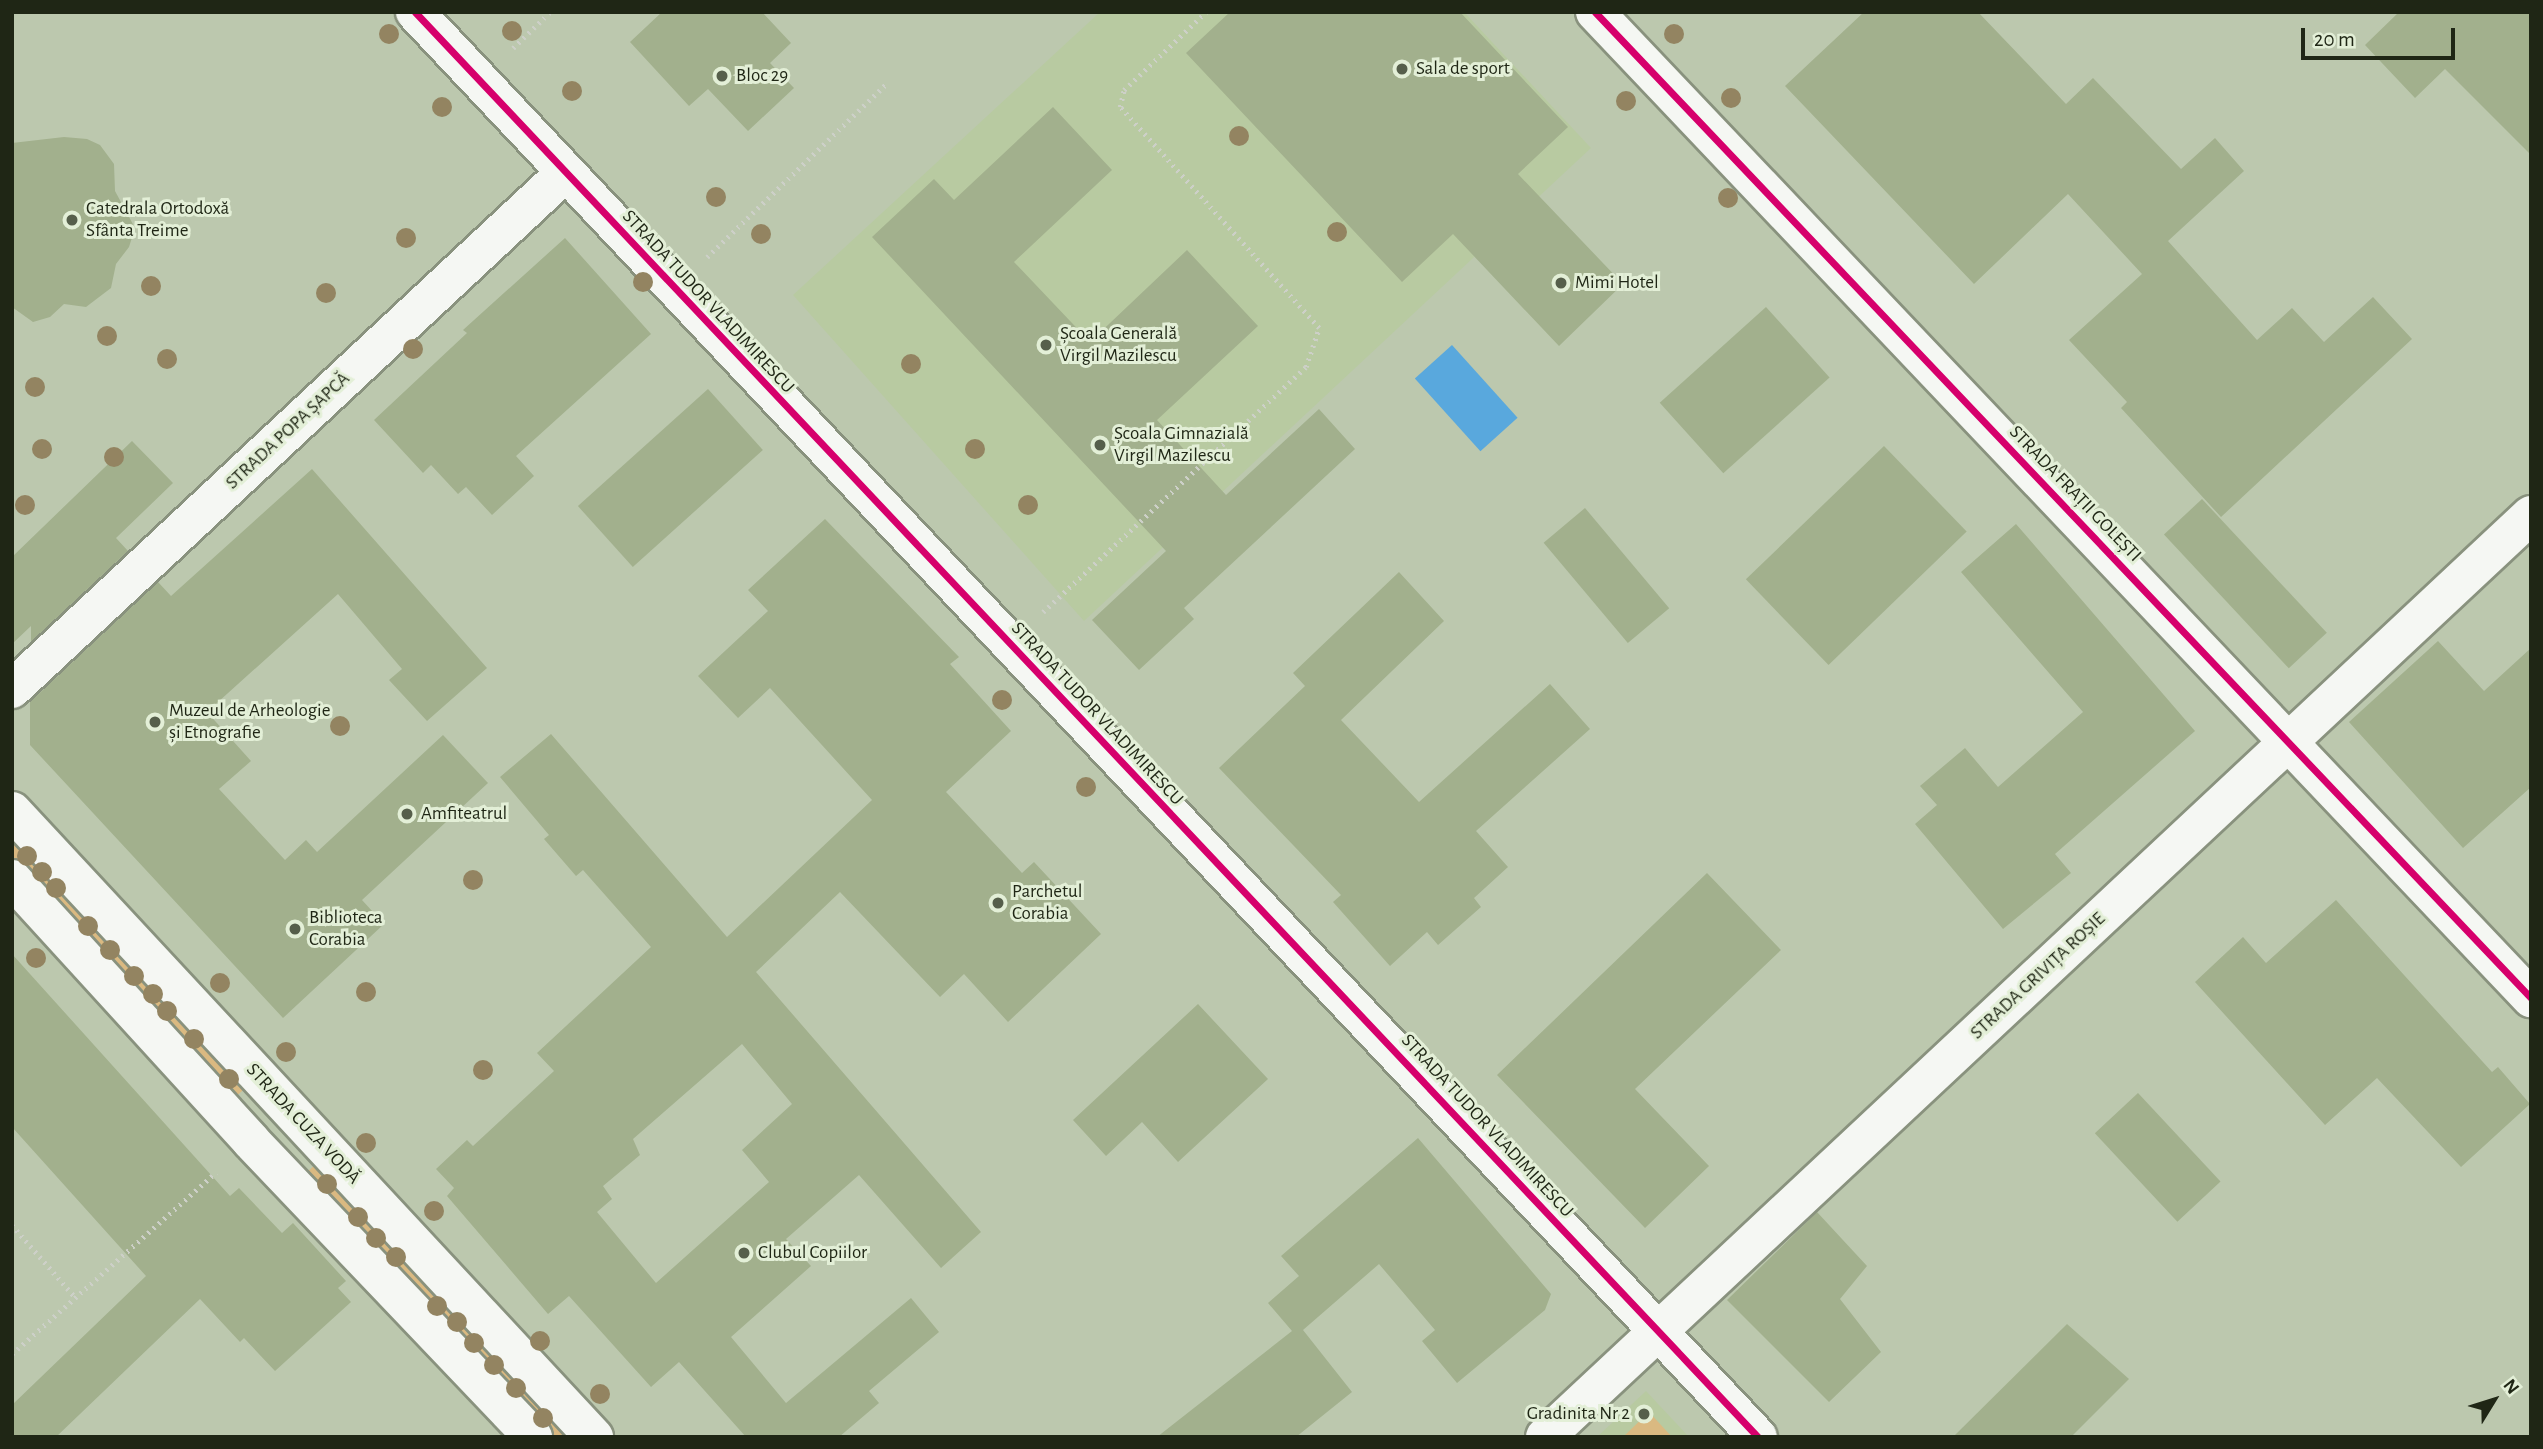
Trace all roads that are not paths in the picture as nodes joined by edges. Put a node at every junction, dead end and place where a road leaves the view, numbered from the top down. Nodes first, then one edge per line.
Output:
1 (415, 12) edge
2 (1595, 12) edge
3 (565, 173) junction
4 (2531, 515) edge
5 (12, 688) edge
6 (2289, 742) junction
7 (12, 811) edge
8 (12, 879) edge
9 (2531, 998) edge
10 (1659, 1332) junction
11 (533, 1437) edge
12 (594, 1437) edge
13 (1545, 1437) edge
14 (1758, 1437) edge

1 - 3 street, STRADA TUDOR VLADIMIRESCU
2 - 6 street, STRADA FRAȚII GOLEȘTI
3 - 5 street, STRADA POPA ȘAPCĂ
3 - 10 street, STRADA TUDOR VLADIMIRESCU
4 - 6 street, STRADA GRIVIȚA ROȘIE
6 - 9 street, STRADA FRAȚII GOLEȘTI
6 - 10 street, STRADA GRIVIȚA ROȘIE
7 - 12 street, STRADA CUZA VODĂ
8 - 11 street
10 - 13 street, STRADA GRIVIȚA ROȘIE
10 - 14 street, STRADA TUDOR VLADIMIRESCU

